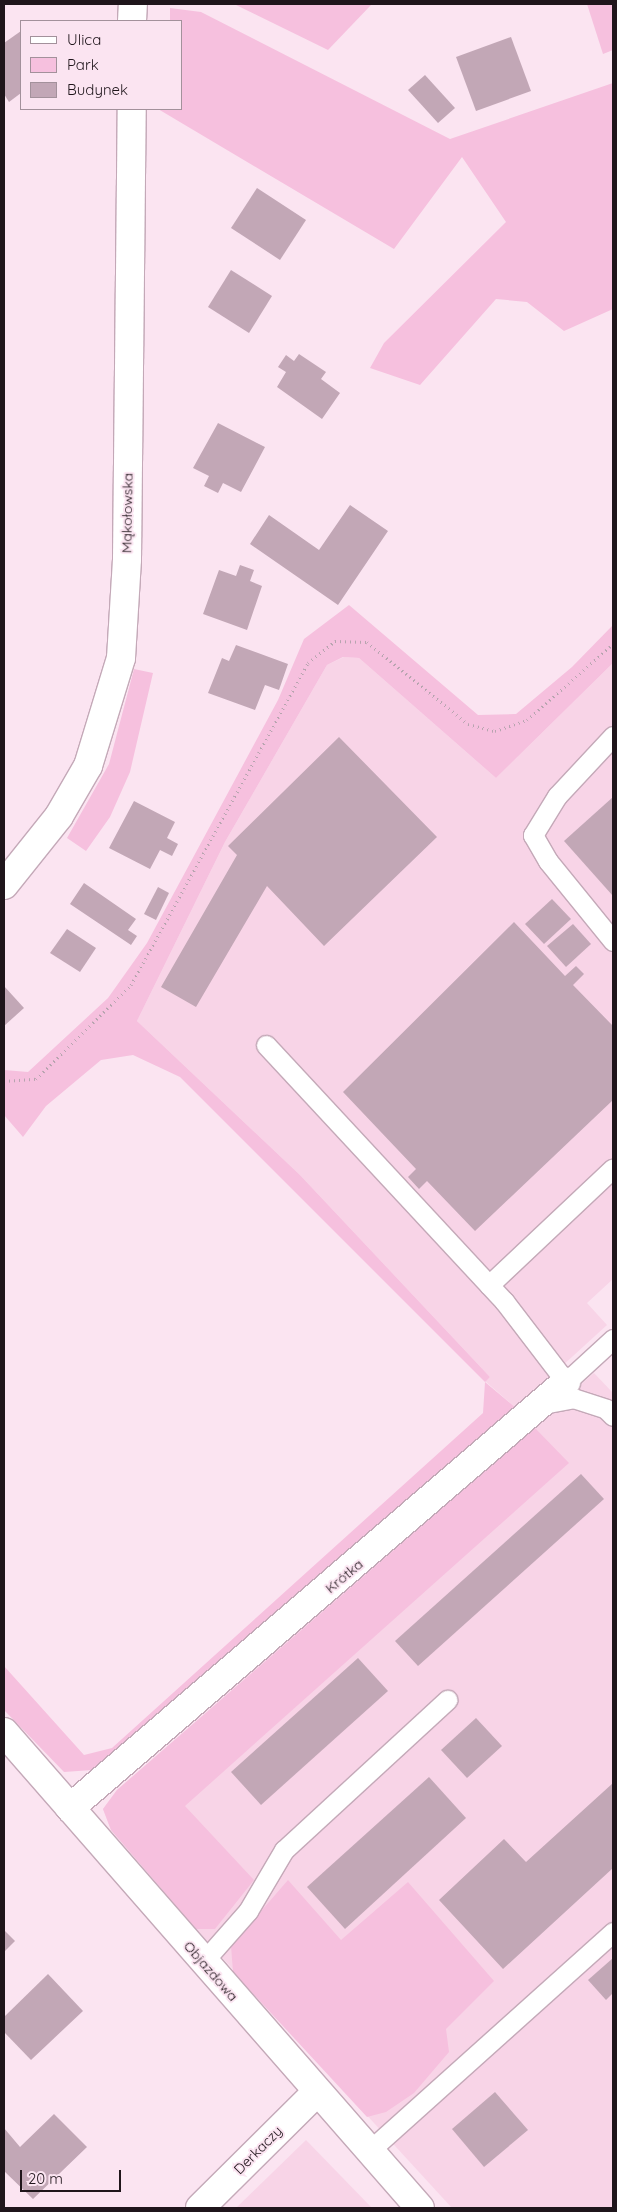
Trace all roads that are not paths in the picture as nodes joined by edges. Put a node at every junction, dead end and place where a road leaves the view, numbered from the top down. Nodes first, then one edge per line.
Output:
1 (133, 4) edge
2 (132, 20) edge
3 (132, 110) edge
4 (613, 736) edge
5 (4, 885) edge
6 (613, 941) edge
7 (266, 1045) dead end
8 (613, 1168) edge
9 (489, 1285) junction
10 (613, 1339) edge
11 (566, 1382) junction
12 (541, 1404) junction
13 (613, 1416) edge
14 (447, 1700) dead end
15 (4, 1732) edge
16 (70, 1808) junction
17 (613, 1932) edge
18 (204, 1962) junction
19 (317, 2092) junction
20 (369, 2151) junction
21 (200, 2208) edge
22 (420, 2208) edge

1 - 2 street
3 - 5 street, Mąkołowska
4 - 6 lane
7 - 9 lane
8 - 9 lane
9 - 11 lane
10 - 11 lane, Krótka
11 - 12 street, Krótka
12 - 13 lane
12 - 16 street, Krótka
14 - 18 lane
15 - 16 street, Objazdowa
16 - 18 street, Objazdowa
17 - 20 lane
18 - 19 street, Objazdowa
19 - 20 street, Objazdowa
19 - 21 street, Derkaczy
20 - 22 street, Objazdowa

